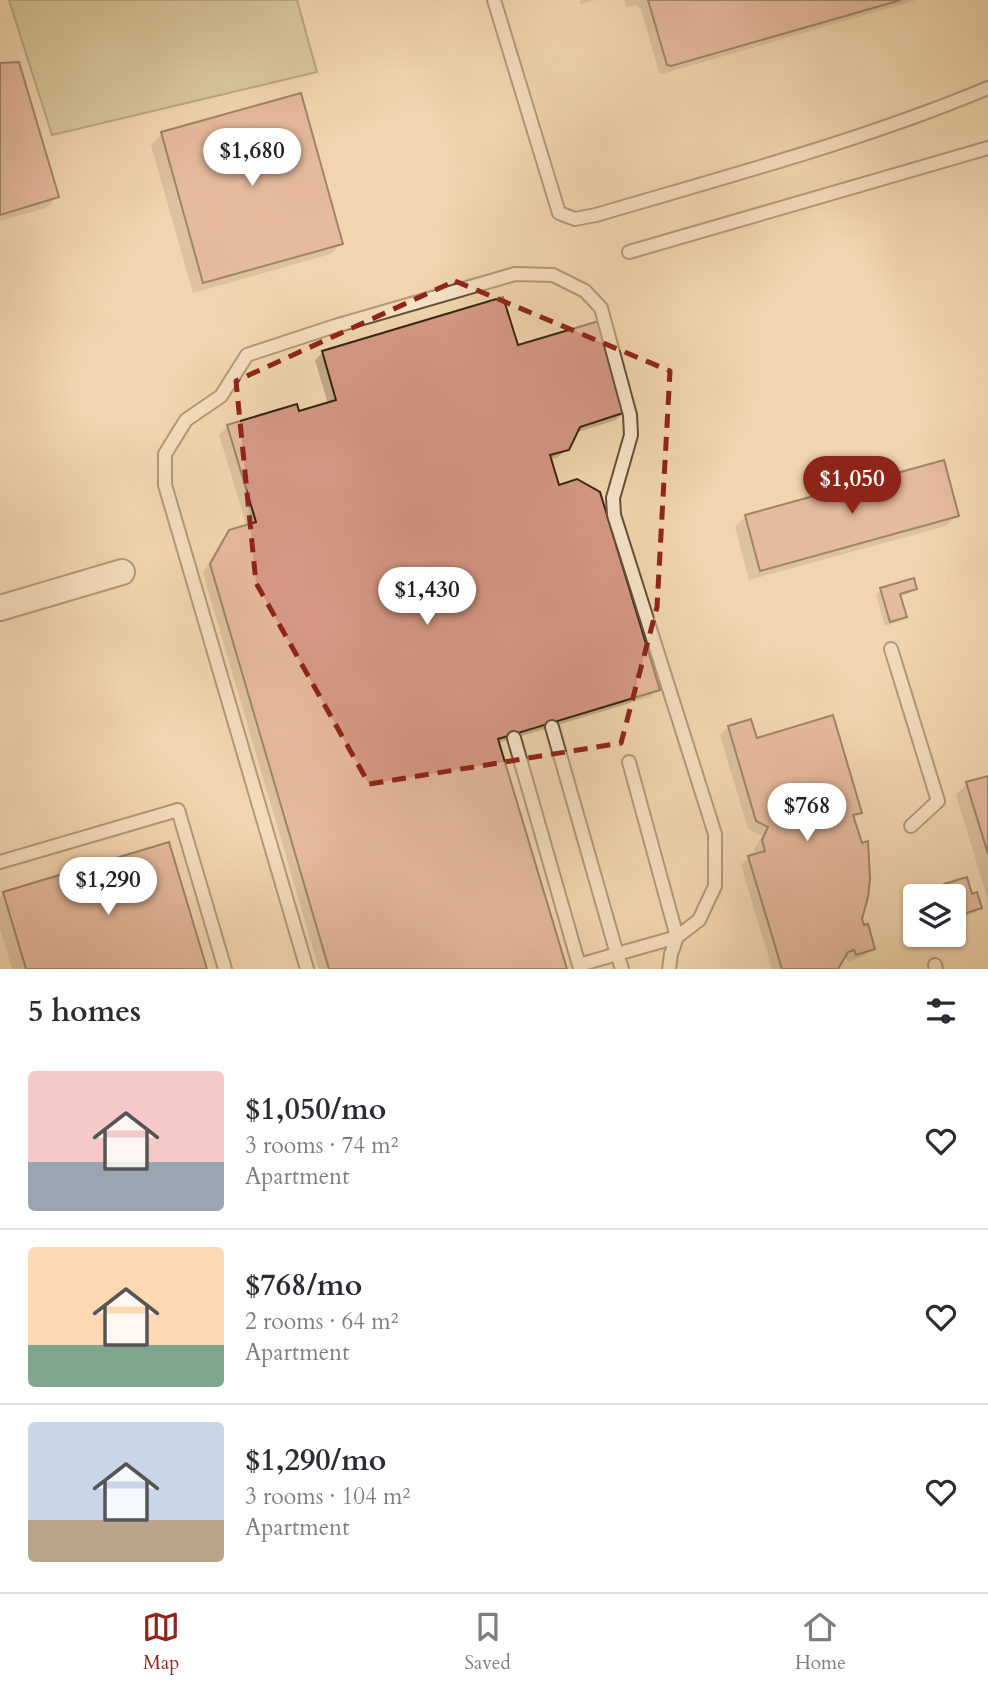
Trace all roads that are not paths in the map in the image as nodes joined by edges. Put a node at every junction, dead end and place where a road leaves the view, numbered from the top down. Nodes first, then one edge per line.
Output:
1 (494, 0) edge
2 (988, 88) edge
3 (988, 148) edge
4 (629, 251) dead end
5 (122, 572) dead end
6 (0, 608) edge
7 (891, 649) dead end
8 (552, 727) dead end
9 (514, 738) dead end
10 (629, 762) dead end
11 (911, 826) dead end
12 (0, 862) edge
13 (677, 937) junction
14 (617, 954) junction
15 (225, 969) edge
16 (307, 969) edge
17 (622, 969) edge
18 (668, 969) edge

1 - 2 lane
3 - 4 lane
5 - 6 street
7 - 11 lane
8 - 14 lane
9 - 14 lane
10 - 13 lane
12 - 15 lane
13 - 14 lane
13 - 16 lane
13 - 18 lane
14 - 17 lane

